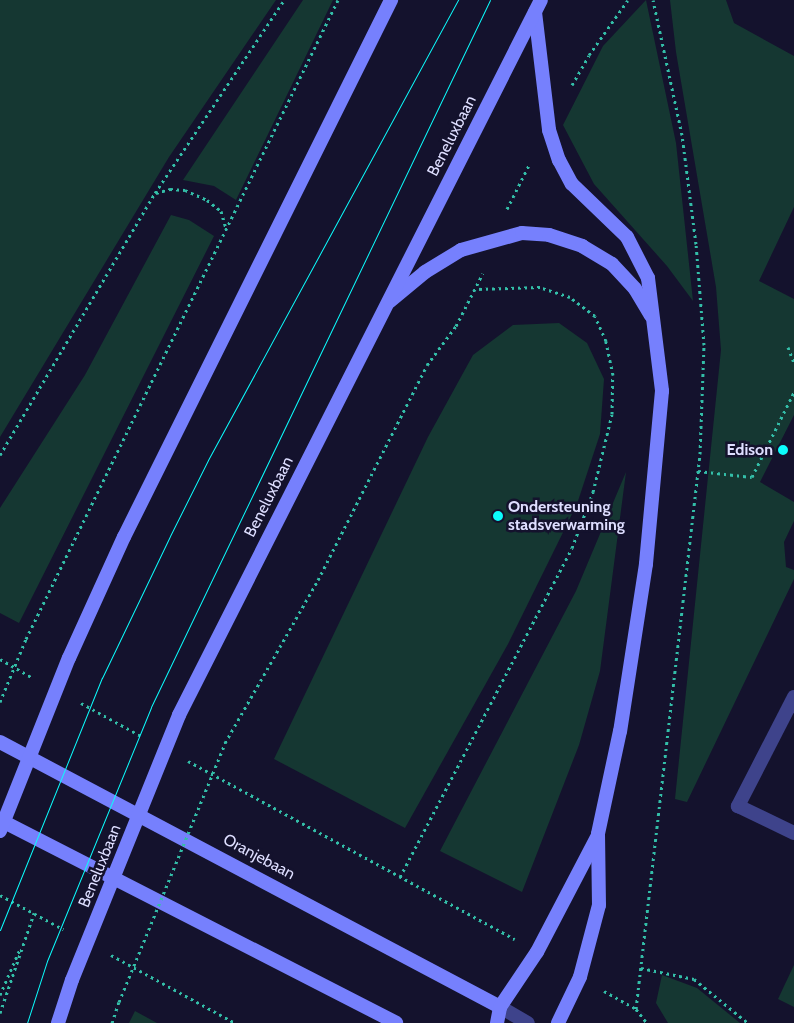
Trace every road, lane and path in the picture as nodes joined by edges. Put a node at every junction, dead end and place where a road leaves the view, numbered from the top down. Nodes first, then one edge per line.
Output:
1 (284, 0) edge
2 (338, 0) edge
3 (390, 0) edge
4 (628, 0) edge
5 (538, 6) edge
6 (550, 130) junction
7 (155, 193) junction
8 (226, 228) junction
9 (496, 239) junction
10 (476, 289) junction
11 (385, 305) junction
12 (656, 326) junction
13 (788, 347) dead end
14 (794, 363) edge
15 (794, 392) edge
16 (0, 455) edge
17 (698, 471) dead end
18 (0, 660) edge
19 (41, 682) dead end
20 (794, 697) edge
21 (74, 700) dead end
22 (0, 702) edge
23 (149, 740) dead end
24 (0, 742) edge
25 (183, 758) dead end
26 (0, 820) edge
27 (0, 830) edge
28 (794, 833) edge
29 (598, 834) junction
30 (0, 895) edge
31 (34, 913) junction
32 (68, 932) dead end
33 (102, 950) dead end
34 (641, 968) dead end
35 (0, 995) edge
36 (500, 1007) junction
37 (0, 1013) edge
38 (233, 1022) edge
39 (58, 1023) edge
40 (112, 1023) edge
41 (396, 1023) edge
42 (497, 1023) edge
43 (528, 1023) edge
44 (558, 1023) edge
45 (748, 1023) edge

1 - 7 path
2 - 8 path
3 - 27 main road, bridge
4 - 6 path
5 - 6 main road
5 - 11 main road, Beneluxbaan
6 - 9 path
6 - 12 main road
7 - 8 path
7 - 16 path
8 - 22 path, bridge
9 - 10 path
9 - 11 main road
9 - 12 main road
10 - 25 path
10 - 40 path, bridge
11 - 39 main road, Beneluxbaan, bridge
12 - 29 main road
13 - 14 path
15 - 17 path
18 - 19 path
20 - 28 street
21 - 23 path
24 - 36 main road, Oranjebaan
26 - 41 main road
29 - 36 main road
29 - 44 main road
30 - 31 path
31 - 32 path
31 - 35 path
31 - 37 path
33 - 38 path
34 - 45 path
36 - 42 main road
36 - 43 street

